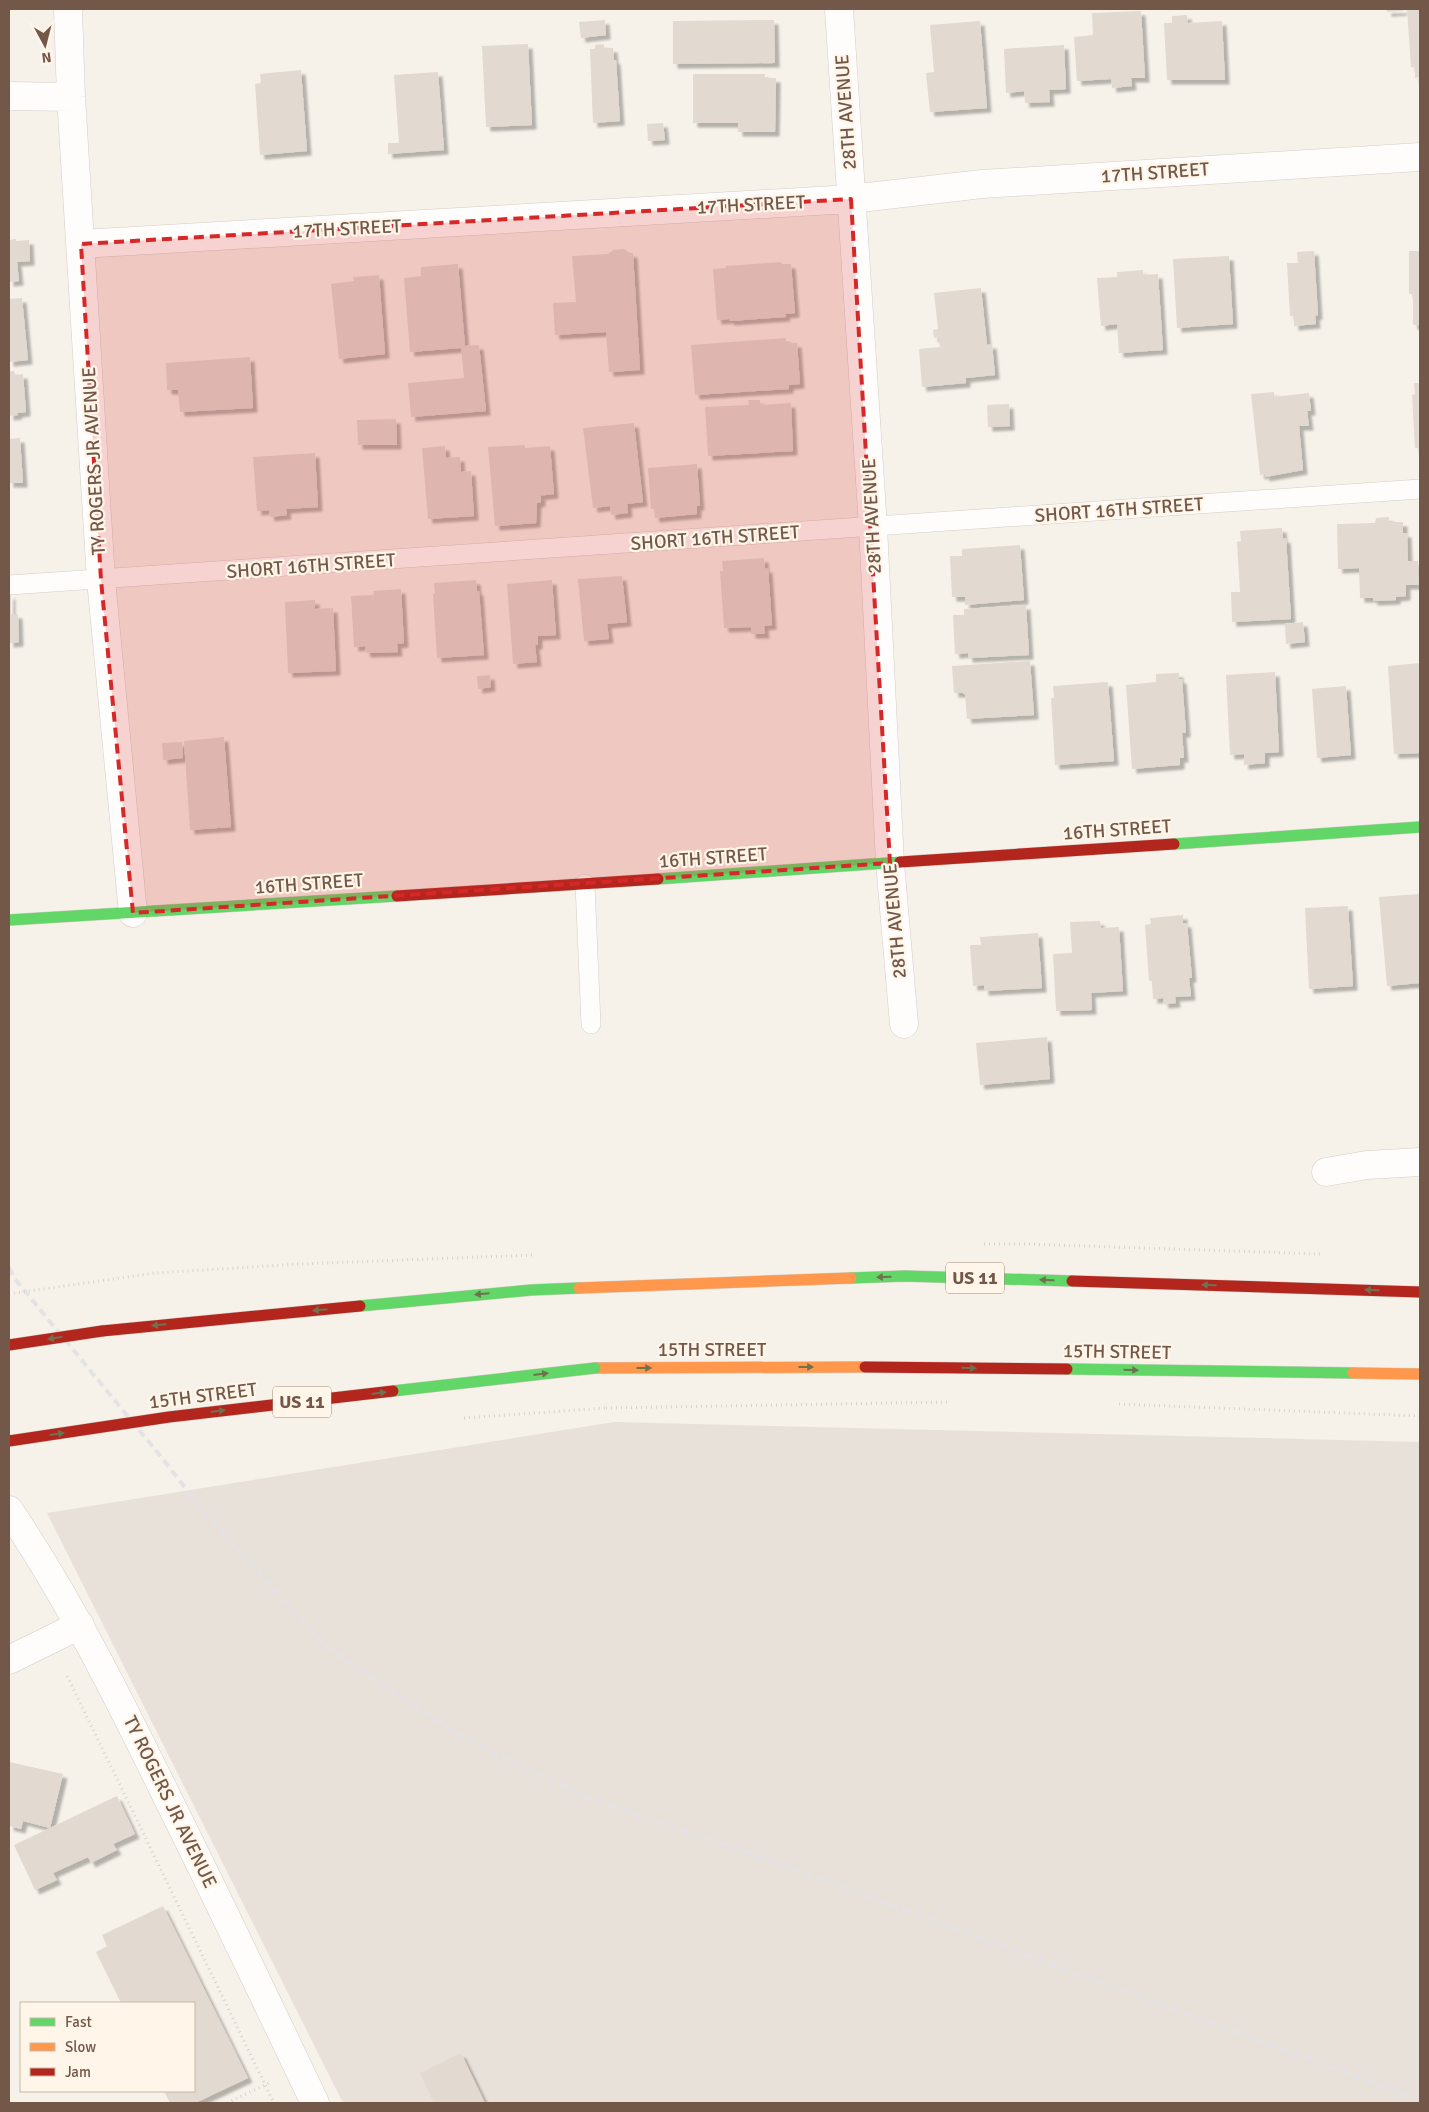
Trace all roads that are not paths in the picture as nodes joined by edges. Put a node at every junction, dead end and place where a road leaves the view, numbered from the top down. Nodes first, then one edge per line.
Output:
1 (68, 9) edge
2 (839, 9) edge
3 (9, 96) edge
4 (71, 97) junction
5 (1420, 157) edge
6 (852, 199) junction
7 (81, 244) junction
8 (1420, 489) edge
9 (873, 527) junction
10 (101, 580) junction
11 (9, 585) edge
12 (1420, 827) edge
13 (890, 863) junction
14 (585, 884) junction
15 (133, 913) junction
16 (9, 920) edge
17 (592, 1024) dead end
18 (904, 1024) dead end
19 (1420, 1162) edge
20 (1326, 1172) dead end
21 (1420, 1292) edge
22 (9, 1344) edge
23 (1420, 1374) edge
24 (9, 1441) edge
25 (9, 1510) edge
26 (80, 1625) junction
27 (9, 1660) edge
28 (316, 2103) edge

1 - 4 street, TY ROGERS JR AVENUE
2 - 6 street, 28TH AVENUE
3 - 4 street
4 - 7 street, TY ROGERS JR AVENUE
5 - 6 street, 17TH STREET
6 - 7 street, 17TH STREET
6 - 9 street, 28TH AVENUE
7 - 10 street, TY ROGERS JR AVENUE
8 - 9 lane, SHORT 16TH STREET
9 - 10 lane, SHORT 16TH STREET
9 - 13 street, 28TH AVENUE
10 - 11 lane, SHORT 16TH STREET
10 - 15 street, TY ROGERS JR AVENUE
12 - 13 main road, 16TH STREET
13 - 14 main road, 16TH STREET
13 - 18 street, 28TH AVENUE
14 - 15 main road, 16TH STREET
14 - 17 lane
15 - 16 main road, 16TH STREET
19 - 20 street
21 -> 22 main road, US 11, bridge
24 -> 23 main road, 15TH STREET / US 11, bridge
25 - 26 street, TY ROGERS JR AVENUE
26 - 27 street
26 - 28 street, TY ROGERS JR AVENUE

